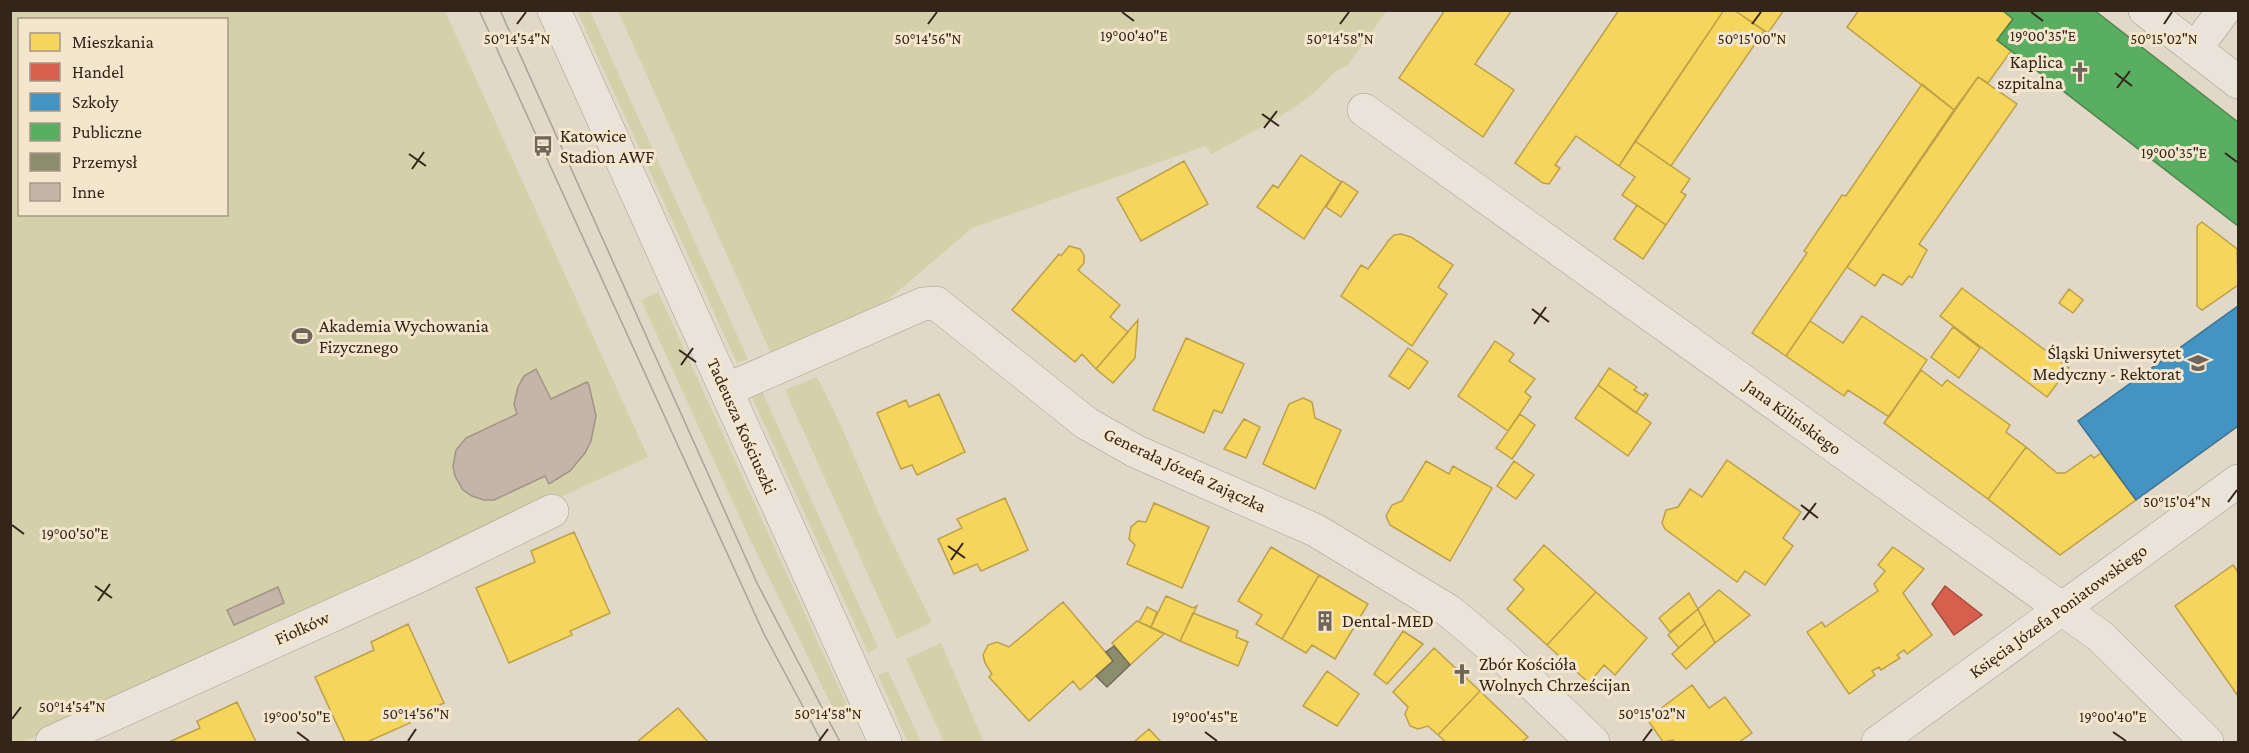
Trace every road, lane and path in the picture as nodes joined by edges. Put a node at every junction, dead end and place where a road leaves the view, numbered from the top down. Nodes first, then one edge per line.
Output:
1 (554, 10) edge
2 (2145, 10) edge
3 (2224, 10) edge
4 (2195, 49) junction
5 (2238, 82) edge
6 (1364, 110) dead end
7 (726, 390) junction
8 (2238, 481) edge
9 (552, 511) dead end
10 (2060, 609) junction
11 (52, 742) edge
12 (885, 742) edge
13 (1593, 742) edge
14 (1878, 742) edge
15 (2206, 742) edge

1 - 7 street, Tadeusza Kościuszki
2 - 4 street
3 - 4 street
4 - 5 street
6 - 10 street, Jana Kilińskiego
7 - 12 street, Tadeusza Kościuszki
7 - 13 street, Generała Józefa Zajączka
8 - 10 street, Księcia Józefa Poniatowskiego
9 - 11 street, Fiołków
10 - 14 street, Księcia Józefa Poniatowskiego
10 - 15 street, Jana Kilińskiego

